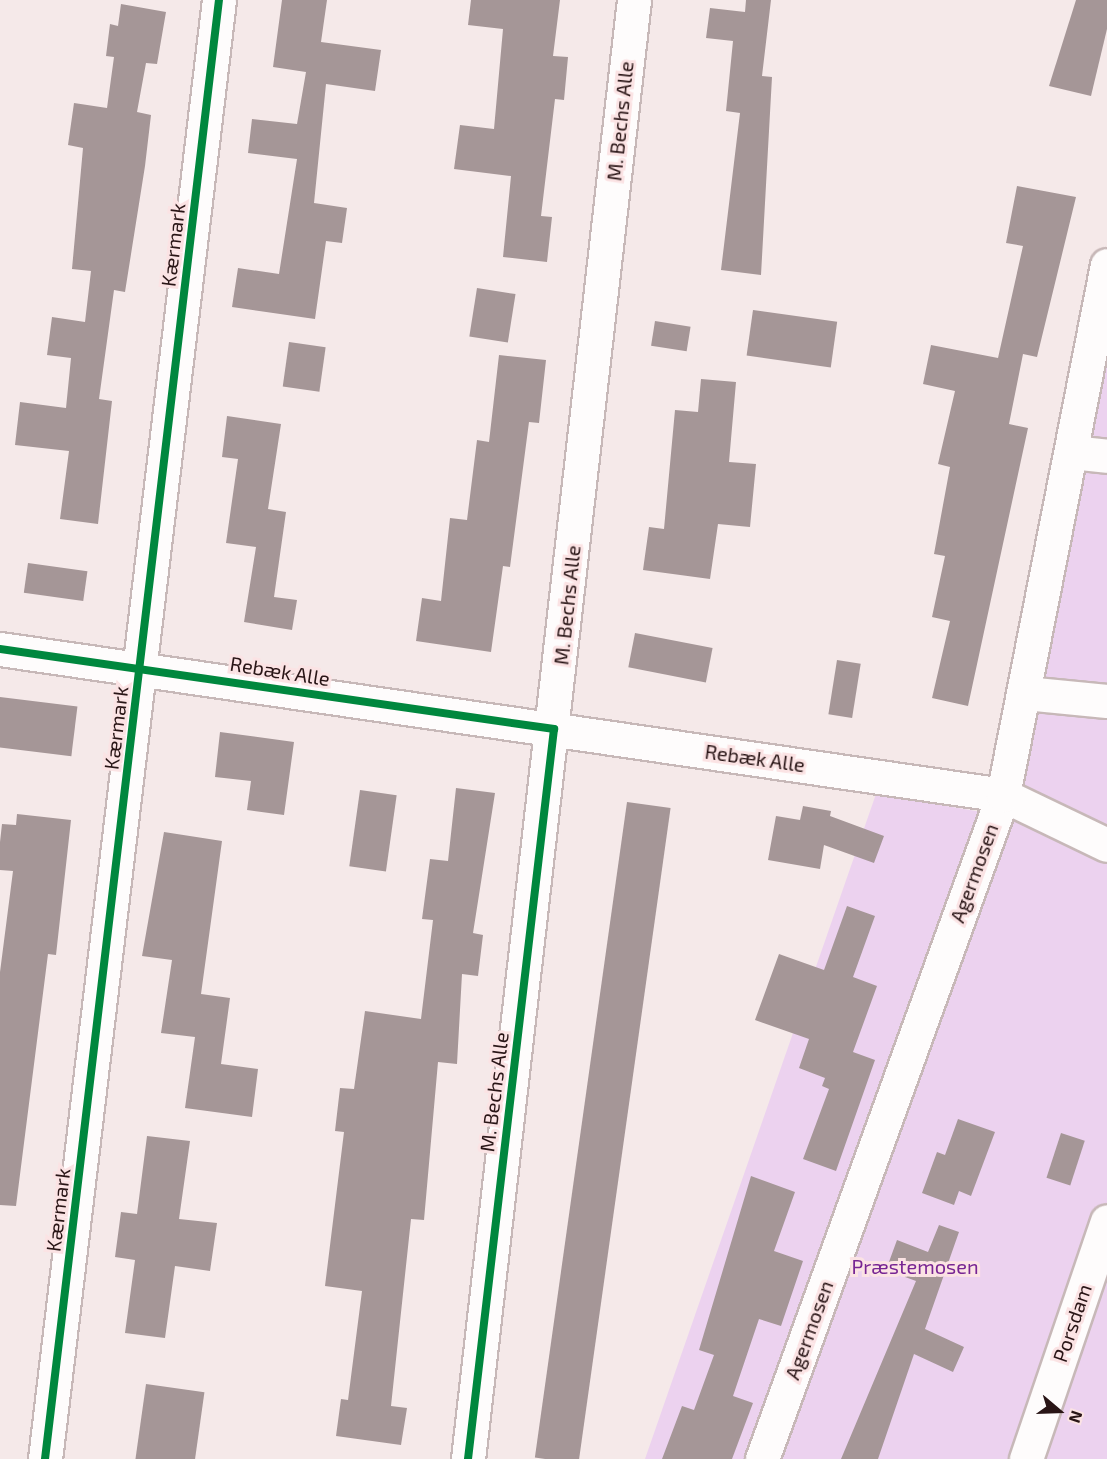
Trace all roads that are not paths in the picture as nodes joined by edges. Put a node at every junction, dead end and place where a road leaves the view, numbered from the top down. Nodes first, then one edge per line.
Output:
1 (219, 0) edge
2 (633, 0) edge
3 (1107, 266) edge
4 (1071, 452) junction
5 (1107, 456) edge
6 (0, 649) edge
7 (140, 666) junction
8 (1025, 693) junction
9 (1107, 701) edge
10 (554, 729) junction
11 (1003, 795) junction
12 (1107, 845) edge
13 (1107, 1221) edge
14 (45, 1459) edge
15 (468, 1459) edge
16 (762, 1459) edge
17 (1026, 1459) edge

1 - 7 street, Kærmark
2 - 10 street, M. Bechs Alle
3 - 4 street, Agermosen
4 - 5 street
4 - 8 street, Agermosen
6 - 7 street, Rebæk Alle
7 - 10 street, Rebæk Alle
7 - 14 street, Kærmark
8 - 9 street
8 - 11 street, Agermosen
10 - 11 street, Rebæk Alle
10 - 15 street, M. Bechs Alle
11 - 12 street, Rebæk Alle
11 - 16 street, Agermosen
13 - 17 street, Porsdam

